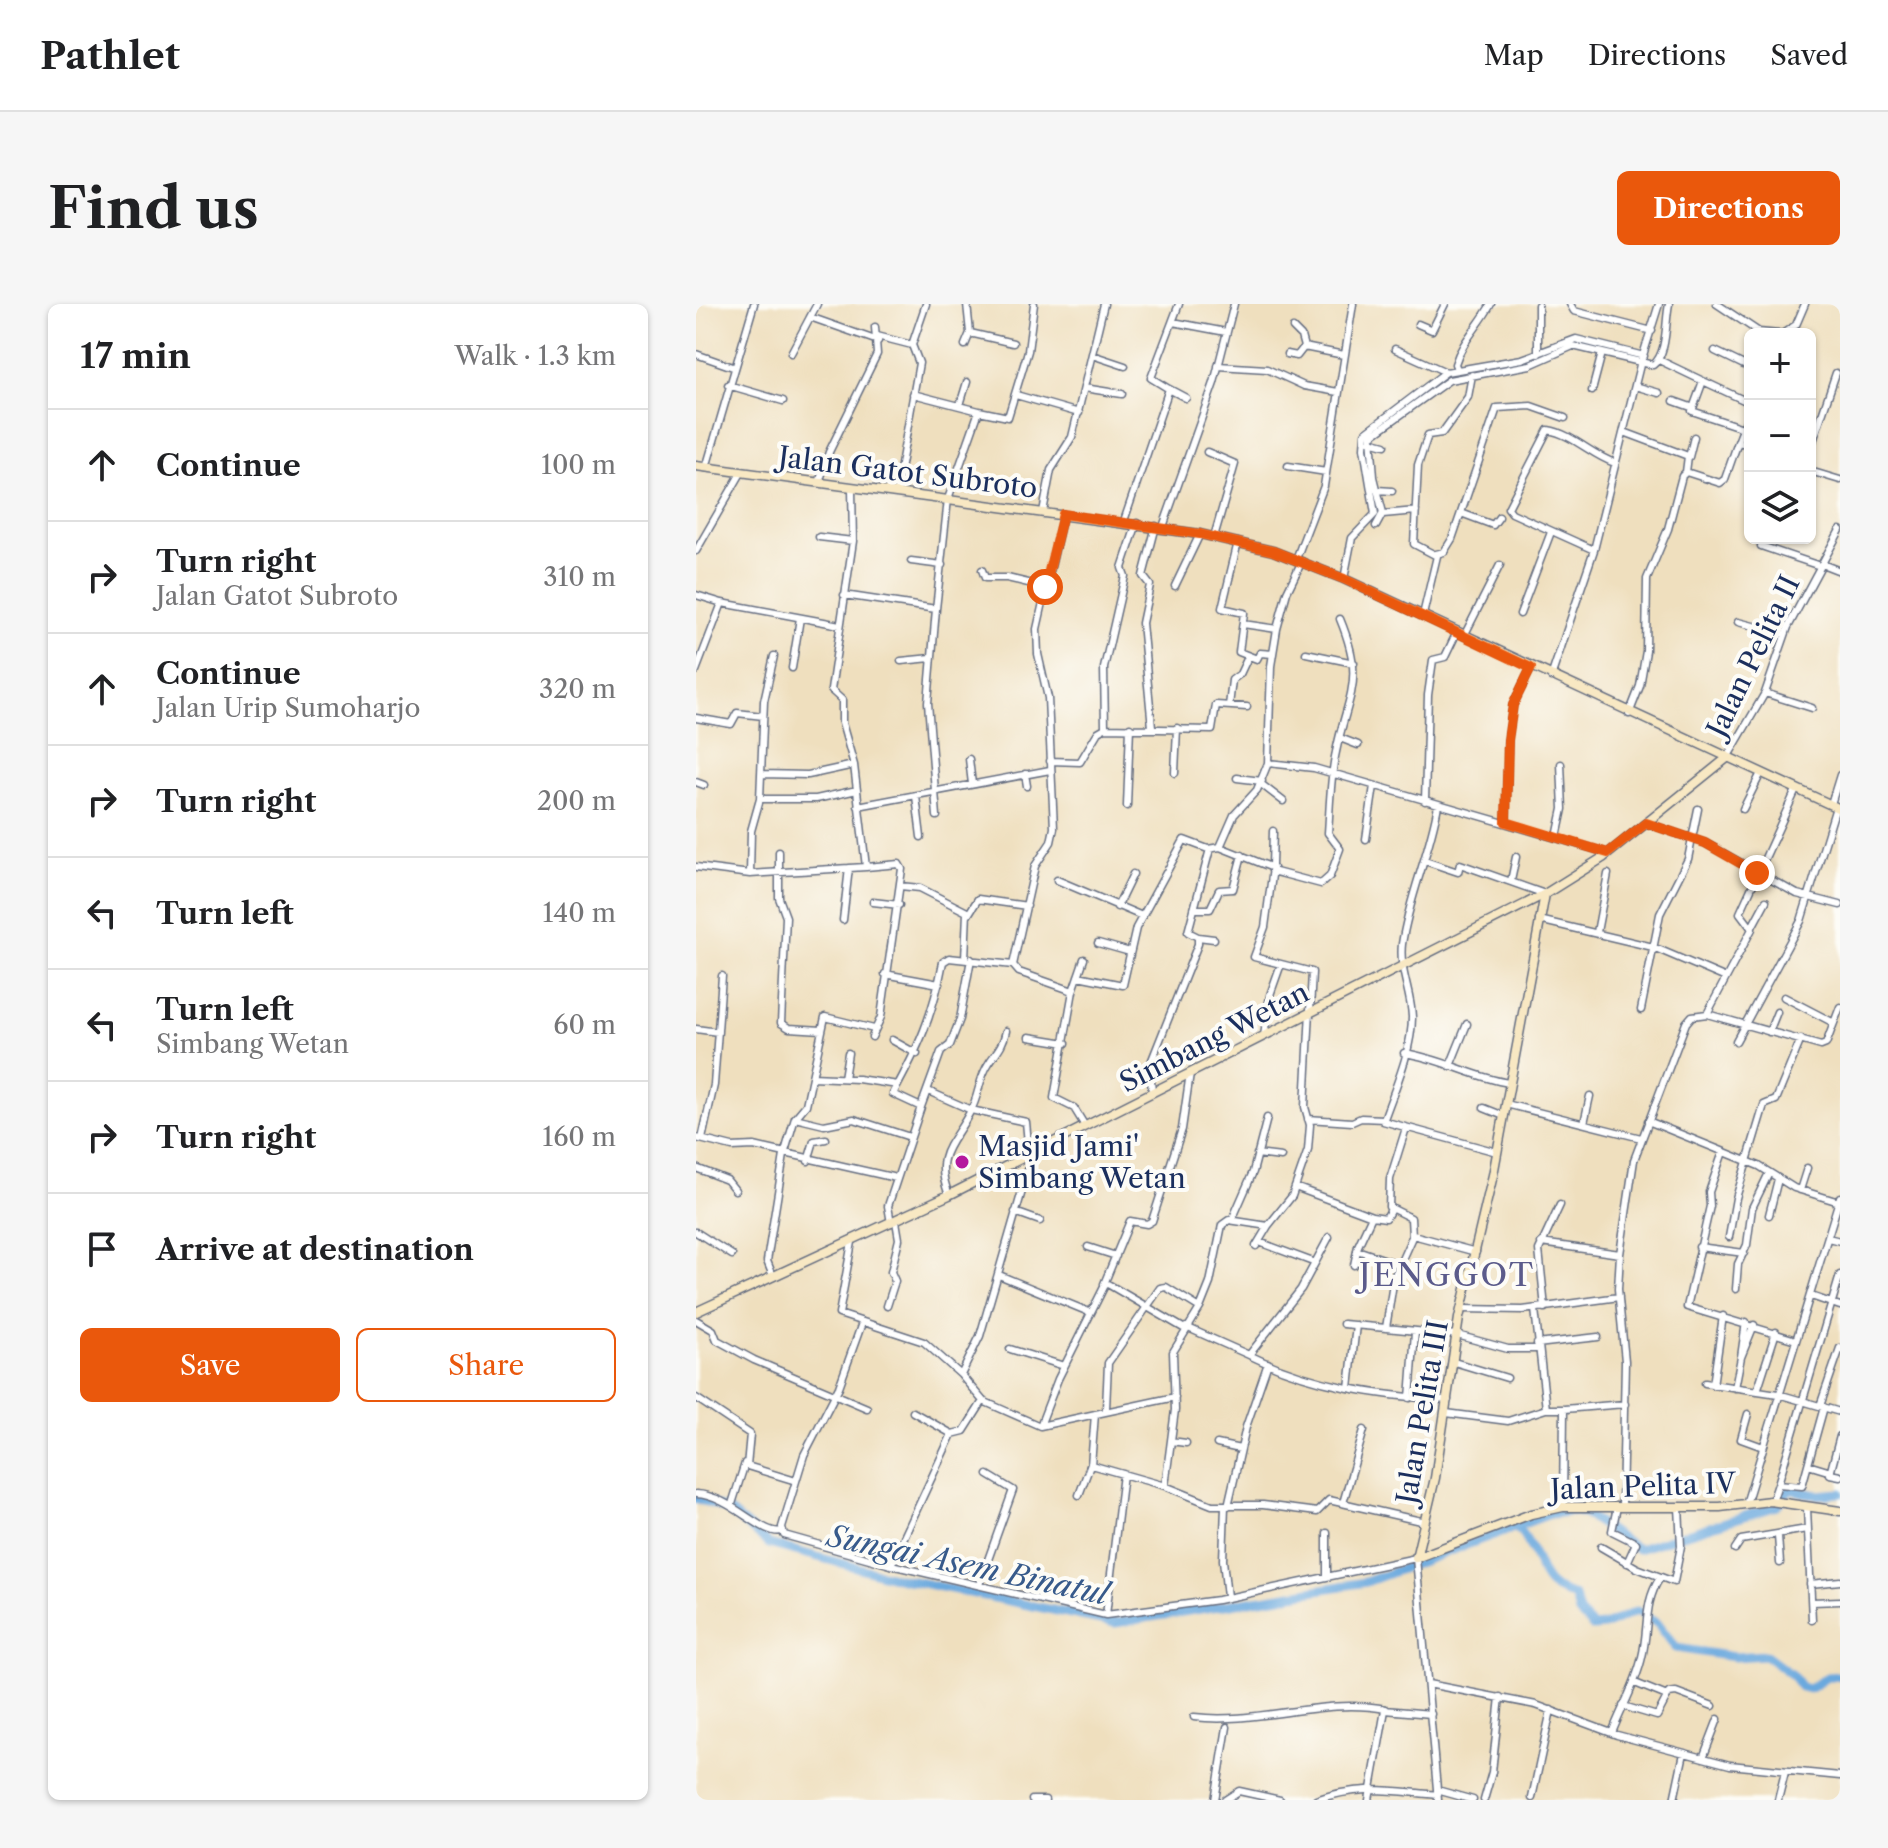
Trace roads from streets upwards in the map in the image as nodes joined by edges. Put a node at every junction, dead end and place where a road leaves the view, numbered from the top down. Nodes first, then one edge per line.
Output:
1 (817, 304) edge
2 (926, 304) edge
3 (967, 304) edge
4 (1034, 304) edge
5 (1104, 304) edge
6 (1179, 304) edge
7 (1234, 304) edge
8 (1353, 304) edge
9 (1445, 304) edge
10 (1491, 304) edge
11 (1539, 304) edge
12 (1570, 304) edge
13 (1659, 304) edge
14 (1669, 304) edge
15 (1717, 304) edge
16 (1805, 304) edge
17 (751, 305) edge
18 (810, 317) junction
19 (1173, 322) junction
20 (1418, 324) dead end
21 (875, 327) dead end
22 (1293, 328) dead end
23 (1753, 328) edge
24 (1791, 328) edge
25 (1652, 331) junction
26 (1226, 332) junction
27 (970, 333) junction
28 (878, 338) junction
29 (1013, 343) dead end
30 (912, 345) junction
31 (965, 345) dead end
32 (1304, 347) junction
33 (1395, 349) dead end
34 (1715, 351) dead end
35 (791, 353) dead end
36 (1602, 353) junction
37 (696, 354) edge
38 (1287, 354) dead end
39 (1538, 354) junction
40 (1092, 355) junction
41 (1344, 355) junction
42 (1642, 360) junction
43 (1659, 360) junction
44 (1744, 365) edge
45 (1125, 366) dead end
46 (1218, 366) junction
47 (733, 367) junction
48 (1446, 372) junction
49 (1459, 372) junction
50 (1836, 373) dead end
51 (1472, 375) junction
52 (1703, 381) junction
53 (967, 382) dead end
54 (728, 385) junction
55 (1635, 386) junction
56 (1084, 388) junction
57 (1169, 389) junction
58 (1592, 391) dead end
59 (1338, 392) junction
60 (1659, 393) dead end
61 (913, 394) junction
62 (1122, 394) dead end
63 (1016, 395) junction
64 (1186, 398) dead end
65 (1744, 400) edge
66 (783, 401) dead end
67 (1674, 401) dead end
68 (960, 405) junction
69 (1691, 407) junction
70 (979, 411) junction
71 (1079, 413) junction
72 (1565, 418) dead end
73 (1743, 428) joint
74 (1624, 432) junction
75 (1816, 432) edge
76 (1368, 436) junction
77 (1694, 437) dead end
78 (1738, 442) junction
79 (1744, 444) edge
80 (1385, 445) dead end
81 (1207, 452) dead end
82 (1689, 457) junction
83 (1615, 463) junction
84 (1288, 466) dead end
85 (701, 467) edge
86 (1326, 472) junction
87 (1686, 472) junction
88 (1813, 472) edge
89 (741, 473) junction
90 (1840, 480) edge
91 (819, 483) junction
92 (852, 489) junction
93 (1392, 491) dead end
94 (1375, 492) junction
95 (896, 493) junction
96 (948, 499) junction
97 (1416, 511) junction
98 (1043, 512) junction
99 (1461, 513) junction
100 (1063, 514) junction
101 (1383, 514) junction
102 (1499, 517) dead end
103 (1124, 521) junction
104 (1137, 523) junction
105 (1376, 526) dead end
106 (1160, 527) junction
107 (1840, 530) edge
108 (1551, 532) junction
109 (1200, 534) junction
110 (819, 537) dead end
111 (1214, 537) junction
112 (853, 541) junction
113 (1238, 542) junction
114 (1767, 544) edge
115 (1594, 550) junction
116 (696, 551) edge
117 (1436, 554) junction
118 (1299, 560) junction
119 (911, 561) dead end
120 (942, 565) junction
121 (1500, 565) dead end
122 (1821, 565) junction
123 (982, 570) dead end
124 (1840, 571) edge
125 (1344, 579) junction
126 (1175, 586) dead end
127 (1045, 587) junction
128 (696, 595) edge
129 (844, 595) junction
130 (722, 603) junction
131 (936, 609) junction
132 (1520, 614) dead end
133 (1423, 615) junction
134 (800, 618) junction
135 (1340, 619) dead end
136 (1738, 622) dead end
137 (1243, 624) junction
138 (840, 625) junction
139 (1277, 629) junction
140 (1461, 634) junction
141 (1784, 634) junction
142 (1306, 653) dead end
143 (1273, 654) junction
144 (774, 656) dead end
145 (1248, 657) junction
146 (931, 658) junction
147 (901, 661) dead end
148 (1350, 662) junction
149 (792, 668) dead end
150 (1531, 668) junction
151 (696, 671) edge
152 (1551, 677) junction
153 (1765, 693) junction
154 (1229, 706) junction
155 (1247, 707) dead end
156 (1812, 708) dead end
157 (1629, 714) junction
158 (763, 716) junction
159 (696, 718) edge
160 (1130, 727) junction
161 (1152, 727) junction
162 (1105, 728) junction
163 (1177, 728) junction
164 (1340, 738) junction
165 (1358, 745) dead end
166 (1727, 758) junction
167 (969, 759) dead end
168 (1050, 761) junction
169 (1268, 763) junction
170 (1561, 764) dead end
171 (854, 765) junction
172 (1050, 770) junction
173 (1175, 773) dead end
174 (1333, 773) junction
175 (1761, 773) junction
176 (762, 774) junction
177 (1025, 774) junction
178 (1840, 775) edge
179 (1237, 778) dead end
180 (1261, 782) junction
181 (972, 784) junction
182 (1027, 786) dead end
183 (1374, 786) junction
184 (857, 790) junction
185 (1796, 790) junction
186 (935, 792) junction
187 (916, 796) junction
188 (760, 799) junction
189 (1283, 801) dead end
190 (1425, 801) junction
191 (1438, 805) junction
192 (858, 806) junction
193 (1127, 806) dead end
194 (1836, 807) edge
195 (1698, 809) dead end
196 (1743, 809) dead end
197 (937, 816) dead end
198 (1506, 822) junction
199 (1646, 823) junction
200 (1273, 831) dead end
201 (921, 837) dead end
202 (1557, 837) junction
203 (1692, 838) junction
204 (1366, 839) dead end
205 (1220, 847) junction
206 (1210, 849) junction
207 (779, 852) dead end
208 (1608, 853) junction
209 (1242, 855) junction
210 (1516, 857) dead end
211 (1425, 861) junction
212 (696, 867) edge
213 (866, 867) junction
214 (849, 868) junction
215 (1272, 868) junction
216 (778, 873) junction
217 (1757, 873) junction
218 (750, 874) junction
219 (1133, 874) dead end
220 (1608, 874) dead end
221 (1057, 880) dead end
222 (1511, 881) junction
223 (900, 886) junction
224 (1545, 894) junction
225 (1810, 899) junction
226 (1766, 901) dead end
227 (873, 902) dead end
228 (899, 905) junction
229 (1840, 905) edge
230 (1027, 906) junction
231 (1117, 907) junction
232 (1194, 909) junction
233 (968, 915) junction
234 (1142, 916) junction
235 (843, 920) dead end
236 (1539, 920) junction
237 (1752, 927) junction
238 (1597, 932) junction
239 (1198, 937) junction
240 (1214, 939) dead end
241 (1098, 943) dead end
242 (1653, 947) junction
243 (1130, 952) junction
244 (968, 959) junction
245 (1084, 959) dead end
246 (1281, 964) junction
247 (1013, 965) junction
248 (1401, 966) junction
249 (885, 974) junction
250 (722, 976) dead end
251 (1078, 976) junction
252 (1726, 978) junction
253 (939, 984) junction
254 (1073, 991) junction
255 (1784, 997) dead end
256 (1840, 1007) edge
257 (1641, 1010) dead end
258 (1777, 1012) dead end
259 (1310, 1013) junction
260 (1707, 1014) junction
261 (1834, 1023) junction
262 (1467, 1024) dead end
263 (1743, 1026) junction
264 (696, 1029) edge
265 (874, 1029) junction
266 (822, 1030) junction
267 (1006, 1031) dead end
268 (718, 1032) junction
269 (1769, 1032) junction
270 (1264, 1036) junction
271 (872, 1037) dead end
272 (1029, 1037) dead end
273 (1801, 1039) junction
274 (892, 1040) dead end
275 (1736, 1041) dead end
276 (1066, 1043) junction
277 (848, 1053) dead end
278 (1404, 1053) junction
279 (917, 1054) junction
280 (1450, 1066) junction
281 (1190, 1073) junction
282 (812, 1077) junction
283 (844, 1078) junction
284 (1509, 1083) junction
285 (898, 1085) junction
286 (928, 1091) junction
287 (1152, 1093) junction
288 (1590, 1096) dead end
289 (1506, 1104) junction
290 (921, 1107) junction
291 (1484, 1108) dead end
292 (971, 1110) junction
293 (1504, 1116) junction
294 (795, 1118) junction
295 (1267, 1118) dead end
296 (1308, 1119) junction
297 (1383, 1121) junction
298 (1648, 1121) junction
299 (1584, 1123) junction
300 (1085, 1126) junction
301 (1406, 1128) junction
302 (910, 1137) junction
303 (1641, 1138) junction
304 (699, 1139) edge
305 (826, 1139) dead end
306 (1497, 1152) junction
307 (1723, 1152) junction
308 (1031, 1154) junction
309 (1257, 1154) junction
310 (784, 1155) junction
311 (1281, 1157) dead end
312 (808, 1161) junction
313 (1748, 1161) junction
314 (696, 1168) edge
315 (1807, 1168) dead end
316 (1769, 1173) junction
317 (896, 1178) junction
318 (1778, 1179) junction
319 (1295, 1187) junction
320 (735, 1190) dead end
321 (1800, 1190) junction
322 (949, 1195) junction
323 (1839, 1200) edge
324 (1560, 1205) dead end
325 (1390, 1211) junction
326 (1015, 1212) junction
327 (1769, 1215) dead end
328 (1372, 1216) junction
329 (1837, 1218) edge
330 (1232, 1220) junction
331 (1040, 1221) dead end
332 (894, 1222) junction
333 (1268, 1226) junction
334 (696, 1232) edge
335 (1413, 1235) junction
336 (1329, 1237) dead end
337 (1729, 1237) dead end
338 (1828, 1238) junction
339 (1840, 1241) edge
340 (852, 1242) junction
341 (1541, 1243) junction
342 (1088, 1247) dead end
343 (1699, 1247) junction
344 (1357, 1250) junction
345 (1476, 1252) junction
346 (1744, 1253) junction
347 (1620, 1254) junction
348 (732, 1255) dead end
349 (1116, 1256) junction
350 (1313, 1262) junction
351 (1398, 1264) junction
352 (1354, 1265) dead end
353 (999, 1275) junction
354 (1840, 1275) edge
355 (773, 1276) junction
356 (1104, 1284) junction
357 (1736, 1289) dead end
358 (1811, 1296) junction
359 (1619, 1297) junction
360 (1831, 1303) junction
361 (1145, 1305) junction
362 (887, 1306) dead end
363 (1840, 1306) edge
364 (1200, 1308) junction
365 (1545, 1308) junction
366 (1462, 1309) junction
367 (1535, 1309) junction
368 (696, 1312) edge
369 (1089, 1312) junction
370 (1723, 1316) junction
371 (696, 1320) edge
372 (1746, 1322) junction
373 (862, 1323) junction
374 (1343, 1324) dead end
375 (1356, 1325) junction
376 (1754, 1325) junction
377 (1185, 1328) junction
378 (1386, 1328) junction
379 (1415, 1332) junction
380 (1776, 1332) junction
381 (1457, 1335) junction
382 (1598, 1337) dead end
383 (1796, 1340) junction
384 (1537, 1346) junction
385 (1840, 1348) edge
386 (1010, 1349) dead end
387 (1249, 1355) junction
388 (1741, 1357) junction
389 (1454, 1362) junction
390 (1268, 1363) junction
391 (1064, 1366) junction
392 (961, 1375) junction
393 (1507, 1378) dead end
394 (1349, 1388) junction
395 (1735, 1388) junction
396 (1757, 1391) junction
397 (835, 1394) junction
398 (1778, 1394) junction
399 (1175, 1397) junction
400 (696, 1398) edge
401 (1410, 1398) junction
402 (1448, 1400) junction
403 (983, 1401) junction
404 (1801, 1401) junction
405 (1625, 1404) junction
406 (1822, 1407) junction
407 (867, 1408) dead end
408 (1106, 1409) junction
409 (1546, 1409) junction
410 (1564, 1409) junction
411 (913, 1412) dead end
412 (1840, 1412) edge
413 (1446, 1413) junction
414 (1095, 1414) junction
415 (1748, 1414) dead end
416 (1040, 1426) junction
417 (1364, 1430) dead end
418 (952, 1434) junction
419 (1840, 1436) edge
420 (1171, 1441) junction
421 (1186, 1443) dead end
422 (1217, 1444) dead end
423 (1763, 1447) junction
424 (1240, 1449) junction
425 (745, 1463) junction
426 (1091, 1463) junction
427 (1808, 1465) junction
428 (1831, 1472) junction
429 (1123, 1474) junction
430 (988, 1475) dead end
431 (1840, 1476) edge
432 (796, 1481) junction
433 (1778, 1484) junction
434 (1165, 1486) junction
435 (696, 1494) edge
436 (1079, 1495) dead end
437 (1343, 1503) junction
438 (1777, 1503) junction
439 (732, 1504) junction
440 (1746, 1504) junction
441 (1226, 1506) junction
442 (1563, 1507) junction
443 (1619, 1507) junction
444 (1679, 1507) junction
445 (1807, 1508) junction
446 (1840, 1511) edge
447 (1425, 1522) junction
448 (1807, 1529) junction
449 (782, 1531) junction
450 (1327, 1533) dead end
451 (1778, 1536) junction
452 (1601, 1547) dead end
453 (1735, 1549) dead end
454 (1416, 1560) junction
455 (1627, 1563) junction
456 (1780, 1563) dead end
457 (891, 1565) junction
458 (1327, 1575) junction
459 (1660, 1578) junction
460 (1840, 1581) edge
461 (1810, 1584) junction
462 (979, 1585) junction
463 (1227, 1597) junction
464 (1840, 1601) edge
465 (1812, 1602) junction
466 (1106, 1615) junction
467 (1812, 1620) dead end
468 (1635, 1683) junction
469 (1428, 1684) junction
470 (1667, 1696) junction
471 (1500, 1697) junction
472 (1623, 1706) junction
473 (1713, 1706) dead end
474 (1386, 1709) junction
475 (1551, 1710) junction
476 (1431, 1714) junction
477 (1194, 1717) dead end
478 (1718, 1719) dead end
479 (1227, 1727) dead end
480 (1612, 1733) junction
481 (1684, 1753) junction
482 (1703, 1758) junction
483 (1785, 1772) junction
484 (1840, 1776) edge
485 (1371, 1787) junction
486 (1438, 1795) edge
487 (1330, 1797) edge
488 (1532, 1798) dead end
489 (1032, 1800) edge
490 (1045, 1800) edge
491 (1215, 1800) edge
492 (1225, 1800) edge
493 (1280, 1800) edge
494 (1316, 1800) edge
495 (1369, 1800) edge
496 (1473, 1800) edge
497 (1484, 1800) edge
498 (1674, 1800) edge
499 (1778, 1800) edge

1 - 18 street
2 - 30 street
3 - 27 street
4 - 63 street
5 - 40 street
6 - 19 street
7 - 26 street
8 - 41 street
9 - 20 street
10 - 49 street
11 - 39 street
12 - 25 street
13 - 25 street
14 - 43 street
15 - 23 street
16 - 24 street
17 - 47 street
18 - 28 street
18 - 35 street
19 - 26 street
19 - 57 street
21 - 28 street
22 - 32 street
25 - 42 street
26 - 46 street
27 - 29 street
27 - 31 street
28 - 30 street
28 - 91 street
30 - 61 street
32 - 38 street
32 - 41 street
33 - 48 street
34 - 44 street
36 - 42 street
36 - 51 street
36 - 58 street
37 - 47 street
39 - 42 street
39 - 49 street
40 - 45 street
40 - 56 street
41 - 59 street
42 - 43 street
42 - 55 street
43 - 52 street
46 - 59 street
46 - 106 street
47 - 54 street
48 - 49 street
48 - 76 street
49 - 51 street
49 - 76 street
50 - 75 street
51 - 97 street
52 - 65 street
52 - 69 street
53 - 68 street
54 - 66 street
54 - 85 street
55 - 60 street
55 - 74 street
56 - 62 street
56 - 71 street
57 - 64 street
57 - 103 street
59 - 86 street
61 - 68 street
61 - 95 street
63 - 70 street
63 - 71 street
67 - 69 street
68 - 70 street
69 - 73 street
70 - 96 street
71 - 98 street
72 - 99 street
73 - 78 street
74 - 82 street
74 - 83 street
76 - 80 street
76 - 94 street
77 - 82 street
78 - 79 street
78 - 87 street
81 - 111 street
82 - 87 street
83 - 108 street
83 - 115 street
84 - 86 street
85 - 89 street, Jalan Gatot Subroto
86 - 118 street
87 - 157 street
88 - 90 street
89 - 91 street, Jalan Gatot Subroto
89 - 116 street
91 - 92 street, Jalan Gatot Subroto
92 - 95 street, Jalan Gatot Subroto
92 - 112 street
93 - 94 street
94 - 101 street
94 - 125 street
95 - 96 street, Jalan Gatot Subroto
96 - 98 street, Jalan Gatot Subroto
96 - 120 street
97 - 101 street
97 - 117 street
98 - 100 street, Jalan Gatot Subroto
99 - 102 street
99 - 117 street
100 - 103 street, Jalan Gatot Subroto
100 - 127 street
101 - 105 street
103 - 104 street, Jalan Gatot Subroto
104 - 106 street, Jalan Gatot Subroto
104 - 162 street
106 - 109 street, Jalan Gatot Subroto
106 - 161 street
107 - 122 street, Jalan Pelita II
108 - 115 street
108 - 132 street
109 - 111 street, Jalan Gatot Subroto
109 - 126 street
110 - 112 street
111 - 113 street, Jalan Gatot Subroto
112 - 129 street
113 - 118 street, Jalan Gatot Subroto
113 - 137 street
114 - 122 street
115 - 152 street
117 - 133 street
118 - 125 street, Jalan Gatot Subroto
118 - 139 street
119 - 120 street
120 - 131 street
121 - 140 street
122 - 124 street
122 - 141 street, Jalan Pelita II
123 - 127 street
125 - 133 street, Jalan Gatot Subroto
127 - 168 street
128 - 130 street
129 - 131 street
129 - 138 street
130 - 134 street
130 - 151 street
131 - 146 street
133 - 140 street, Jalan Gatot Subroto
134 - 138 street
134 - 149 street
135 - 148 street
136 - 141 street
137 - 139 street
137 - 145 street
138 - 171 street
139 - 143 street
140 - 150 street, Jalan Gatot Subroto
140 - 190 street
141 - 153 street, Jalan Pelita II
142 - 148 street
143 - 145 street
143 - 169 street
144 - 158 street
145 - 154 street
146 - 147 street
146 - 186 street
148 - 164 street
150 - 152 street, Jalan Gatot Subroto
150 - 198 street
152 - 157 street, Jalan Gatot Subroto
153 - 156 street
153 - 166 street, Jalan Pelita II
154 - 155 street
154 - 163 street
157 - 166 street, Jalan Gatot Subroto
158 - 159 street
158 - 176 street
160 - 161 street
160 - 162 street
160 - 193 street
161 - 163 street
162 - 168 street
163 - 173 street
164 - 165 street
164 - 174 street
166 - 175 street, Jalan Gatot Subroto
166 - 199 street, Simbang Wetan
167 - 181 street
168 - 172 street
169 - 174 street
169 - 180 street
170 - 202 street
171 - 176 street
171 - 184 street
172 - 177 street
172 - 230 street
174 - 183 street
174 - 215 street
175 - 185 street, Jalan Gatot Subroto
175 - 196 street
176 - 188 street
177 - 181 street
177 - 182 street
178 - 194 street
179 - 180 street
180 - 189 street
180 - 205 street
181 - 186 street
183 - 190 street
183 - 204 street
184 - 188 street
184 - 192 street
185 - 194 street, Jalan Gatot Subroto
185 - 217 street
186 - 187 street
186 - 197 street
187 - 192 street
187 - 201 street
188 - 218 street
190 - 191 street
191 - 198 street
191 - 211 street
192 - 213 street
194 - 225 street
195 - 203 street
198 - 202 street
199 - 203 street
199 - 208 street, Simbang Wetan
200 - 215 street
202 - 208 street
203 - 217 street
203 - 242 street
205 - 206 street
205 - 209 street
206 - 232 street
206 - 234 street
207 - 216 street
208 - 224 street, Simbang Wetan
209 - 215 street
209 - 232 street
210 - 222 street
211 - 222 street
211 - 248 street
212 - 218 street
213 - 214 street
213 - 223 street
214 - 216 street
214 - 235 street
215 - 246 street
216 - 218 street
216 - 266 street
217 - 225 street
217 - 237 street
219 - 231 street
220 - 238 street
221 - 231 street
222 - 224 street
223 - 228 street
223 - 233 street
224 - 236 street, Jalan Pelita III
224 - 248 street, Simbang Wetan
225 - 229 street
225 - 263 street
226 - 237 street
227 - 228 street
228 - 249 street
230 - 233 street
230 - 247 street
231 - 234 street
232 - 239 street
233 - 244 street
234 - 243 street
236 - 238 street
236 - 284 street, Jalan Pelita III
237 - 252 street
238 - 242 street
239 - 240 street
239 - 287 street
241 - 243 street
242 - 252 street
242 - 257 street
243 - 251 street
244 - 247 street
244 - 253 street
244 - 286 street
245 - 251 street
246 - 259 street
246 - 270 street
247 - 254 street
248 - 259 street, Simbang Wetan
248 - 278 street
249 - 253 street
249 - 265 street
250 - 268 street
251 - 254 street
252 - 260 street
253 - 279 street
254 - 276 street
255 - 261 street
256 - 261 street
258 - 269 street
259 - 270 street, Simbang Wetan
259 - 296 street
260 - 263 street
260 - 298 street
261 - 273 street
262 - 280 street
263 - 269 street
263 - 275 street
264 - 268 street
265 - 266 street
265 - 271 street
266 - 282 street
267 - 292 street
268 - 304 street
269 - 273 street
270 - 281 street, Simbang Wetan
272 - 276 street
273 - 313 street
274 - 279 street
276 - 300 street
277 - 283 street
278 - 280 street
278 - 297 street
279 - 285 street
280 - 284 street
281 - 287 street, Simbang Wetan
281 - 349 street
282 - 283 street
282 - 294 street
283 - 285 street
284 - 289 street, Jalan Pelita III
285 - 290 street
286 - 290 street
286 - 292 street
287 - 300 street, Simbang Wetan
288 - 299 street
289 - 293 street, Jalan Pelita III
289 - 299 street
290 - 302 street
291 - 293 street
292 - 308 street
292 - 322 street
293 - 306 street, Jalan Pelita III
294 - 302 street
294 - 310 street
295 - 309 street
296 - 297 street
296 - 319 street
297 - 301 street
298 - 303 street
298 - 307 street
299 - 303 street
300 - 308 street, Simbang Wetan
301 - 306 street
301 - 325 street
302 - 317 street
303 - 347 street
304 - 310 street
305 - 312 street
306 - 345 street, Jalan Pelita III
307 - 313 street
307 - 343 street
308 - 322 street, Simbang Wetan
308 - 326 street
309 - 311 street
309 - 330 street
310 - 312 street
310 - 355 street
312 - 317 street
313 - 316 street
313 - 337 street
314 - 320 street
315 - 321 street
316 - 318 street
316 - 346 street
317 - 332 street
318 - 321 street
318 - 327 street
319 - 328 street
319 - 333 street
321 - 323 street
322 - 332 street, Simbang Wetan
323 - 329 street
324 - 341 street
325 - 328 street
325 - 335 street
326 - 331 street
326 - 353 street
328 - 344 street
329 - 338 street
330 - 333 street
330 - 364 street
332 - 340 street, Simbang Wetan
332 - 362 street
333 - 350 street
334 - 348 street
335 - 345 street
335 - 351 street
336 - 350 street
338 - 339 street
338 - 358 street
340 - 355 street, Simbang Wetan
340 - 373 street
341 - 347 street
341 - 365 street
342 - 349 street
343 - 346 street
343 - 370 street
344 - 351 street
344 - 352 street
345 - 366 street, Jalan Pelita III
346 - 357 street
347 - 359 street
349 - 356 street
350 - 387 street
351 - 378 street
353 - 369 street
353 - 392 street
354 - 360 street
355 - 368 street, Simbang Wetan
356 - 361 street
356 - 369 street
358 - 360 street
358 - 383 street
359 - 365 street
359 - 405 street
360 - 363 street
360 - 404 street
361 - 364 street
361 - 377 street
361 - 408 street
364 - 377 street
365 - 367 street
366 - 367 street
366 - 381 street, Jalan Pelita III
367 - 384 street
369 - 391 street
370 - 372 street
370 - 395 street
371 - 397 street
372 - 376 street
372 - 388 street
373 - 392 street
373 - 397 street
374 - 375 street
375 - 378 street
375 - 394 street
376 - 380 street
376 - 388 street
377 - 387 street
377 - 399 street
378 - 379 street
379 - 381 street
379 - 401 street
380 - 383 street
380 - 396 street
381 - 384 street
381 - 389 street, Jalan Pelita III
382 - 384 street
383 - 398 street
384 - 409 street
385 - 406 street
386 - 391 street
387 - 390 street
388 - 395 street
389 - 393 street
389 - 402 street, Jalan Pelita III
390 - 394 street
390 - 424 street
391 - 416 street
392 - 403 street
394 - 401 street
395 - 396 street
396 - 398 street
397 - 407 street
397 - 432 street
398 - 404 street
398 - 423 street
399 - 408 street
399 - 420 street
400 - 425 street
401 - 402 street
402 - 413 street, Jalan Pelita III
403 - 416 street
403 - 418 street
404 - 406 street
404 - 433 street
405 - 410 street
405 - 443 street
406 - 412 street
406 - 427 street
408 - 414 street
409 - 410 street
409 - 413 street
410 - 442 street
411 - 418 street
413 - 447 street, Jalan Pelita III
414 - 416 street
414 - 426 street
415 - 423 street
417 - 437 street
418 - 457 street
419 - 428 street
420 - 421 street
420 - 434 street
422 - 424 street
423 - 440 street
424 - 441 street
425 - 432 street
425 - 439 street
426 - 429 street
426 - 436 street
427 - 428 street
427 - 433 street
428 - 431 street
429 - 434 street
429 - 466 street
430 - 462 street
432 - 449 street
433 - 438 street
434 - 441 street
435 - 439 street
437 - 441 street
437 - 447 street
438 - 440 street, Jalan Pelita IV
438 - 445 street, Jalan Pelita IV
439 - 449 street
440 - 444 street, Jalan Pelita IV
441 - 463 street
442 - 443 street, Jalan Pelita IV
442 - 454 street, Jalan Pelita IV
443 - 444 street, Jalan Pelita IV
443 - 455 street
444 - 459 street
445 - 446 street, Jalan Pelita IV
445 - 448 street
447 - 454 street, Jalan Pelita III
448 - 451 street
448 - 461 street
449 - 457 street
450 - 458 street
451 - 453 street
451 - 456 street
452 - 455 street
454 - 458 street
454 - 469 street, Jalan Pelita III
455 - 459 street
457 - 462 street
458 - 463 street
459 - 468 street
460 - 461 street
461 - 465 street
462 - 466 street
463 - 466 street
464 - 465 street
465 - 467 street
468 - 470 street
468 - 472 street
469 - 471 street
469 - 476 street, Jalan Pelita III
470 - 472 street
470 - 473 street
471 - 475 street
471 - 497 street
472 - 480 street
474 - 476 street
474 - 477 street
474 - 485 street
475 - 480 street
475 - 488 street
476 - 486 street, Jalan Pelita III
478 - 482 street
479 - 491 street
480 - 481 street
481 - 482 street
481 - 498 street
482 - 483 street
483 - 484 street
483 - 499 street
485 - 486 street
485 - 487 street
485 - 495 street
486 - 496 street
487 - 494 street
489 - 490 street
492 - 493 street

